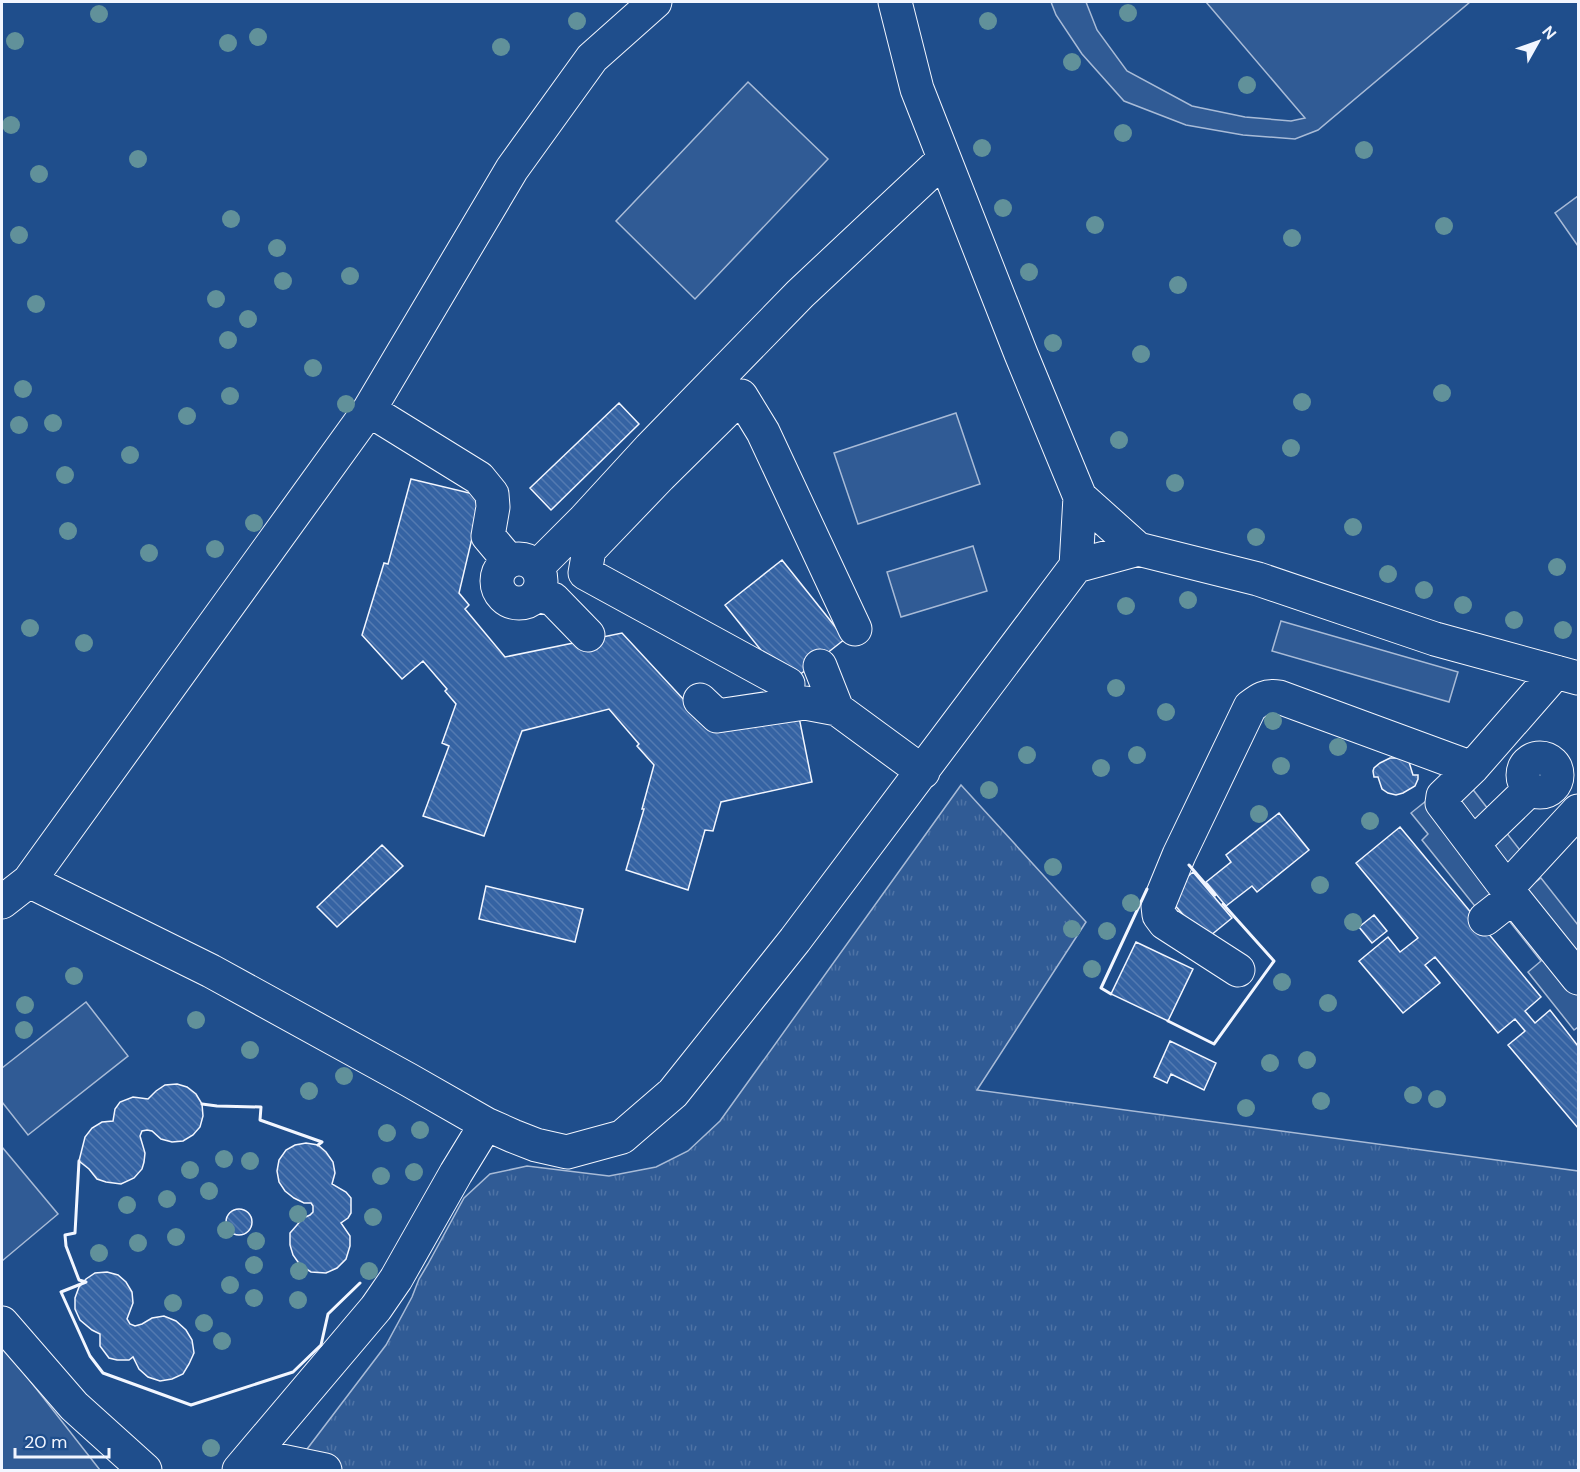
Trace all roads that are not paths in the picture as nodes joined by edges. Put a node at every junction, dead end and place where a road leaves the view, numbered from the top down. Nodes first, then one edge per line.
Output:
1 (655, 2) edge
2 (895, 2) edge
3 (944, 159) junction
4 (369, 410) junction
5 (1080, 496) junction
6 (1138, 549) junction
7 (1076, 566) junction
8 (528, 574) junction
9 (610, 586) junction
10 (855, 629) dead end
11 (820, 666) dead end
12 (1567, 675) edge
13 (788, 684) dead end
14 (700, 700) dead end
15 (837, 709) junction
16 (1524, 709) junction
17 (1472, 768) junction
18 (922, 772) junction
19 (1550, 778) edge
20 (1578, 811) edge
21 (1473, 844) junction
22 (29, 881) junction
23 (1510, 892) junction
24 (2, 902) edge
25 (1485, 919) dead end
26 (1238, 970) dead end
27 (1578, 978) edge
28 (499, 1130) junction
29 (2, 1323) edge
30 (245, 1463) edge
31 (144, 1470) edge
32 (326, 1470) edge

1 - 4 street
2 - 3 street
3 - 5 street
3 - 8 street
4 - 8 street
4 - 22 street
5 - 6 street
5 - 7 street
6 - 7 street
6 - 12 street
7 - 18 street
8 - 9 street
9 - 10 street
9 - 13 street
11 - 15 street
12 - 16 street
14 - 15 street
15 - 18 street
16 - 17 street
16 - 19 street
17 - 21 street
17 - 26 street
18 - 28 street
19 - 21 street
20 - 23 street
21 - 23 street
22 - 24 street
22 - 28 street
23 - 25 street
23 - 27 street
28 - 30 street
29 - 31 street
30 - 32 street

